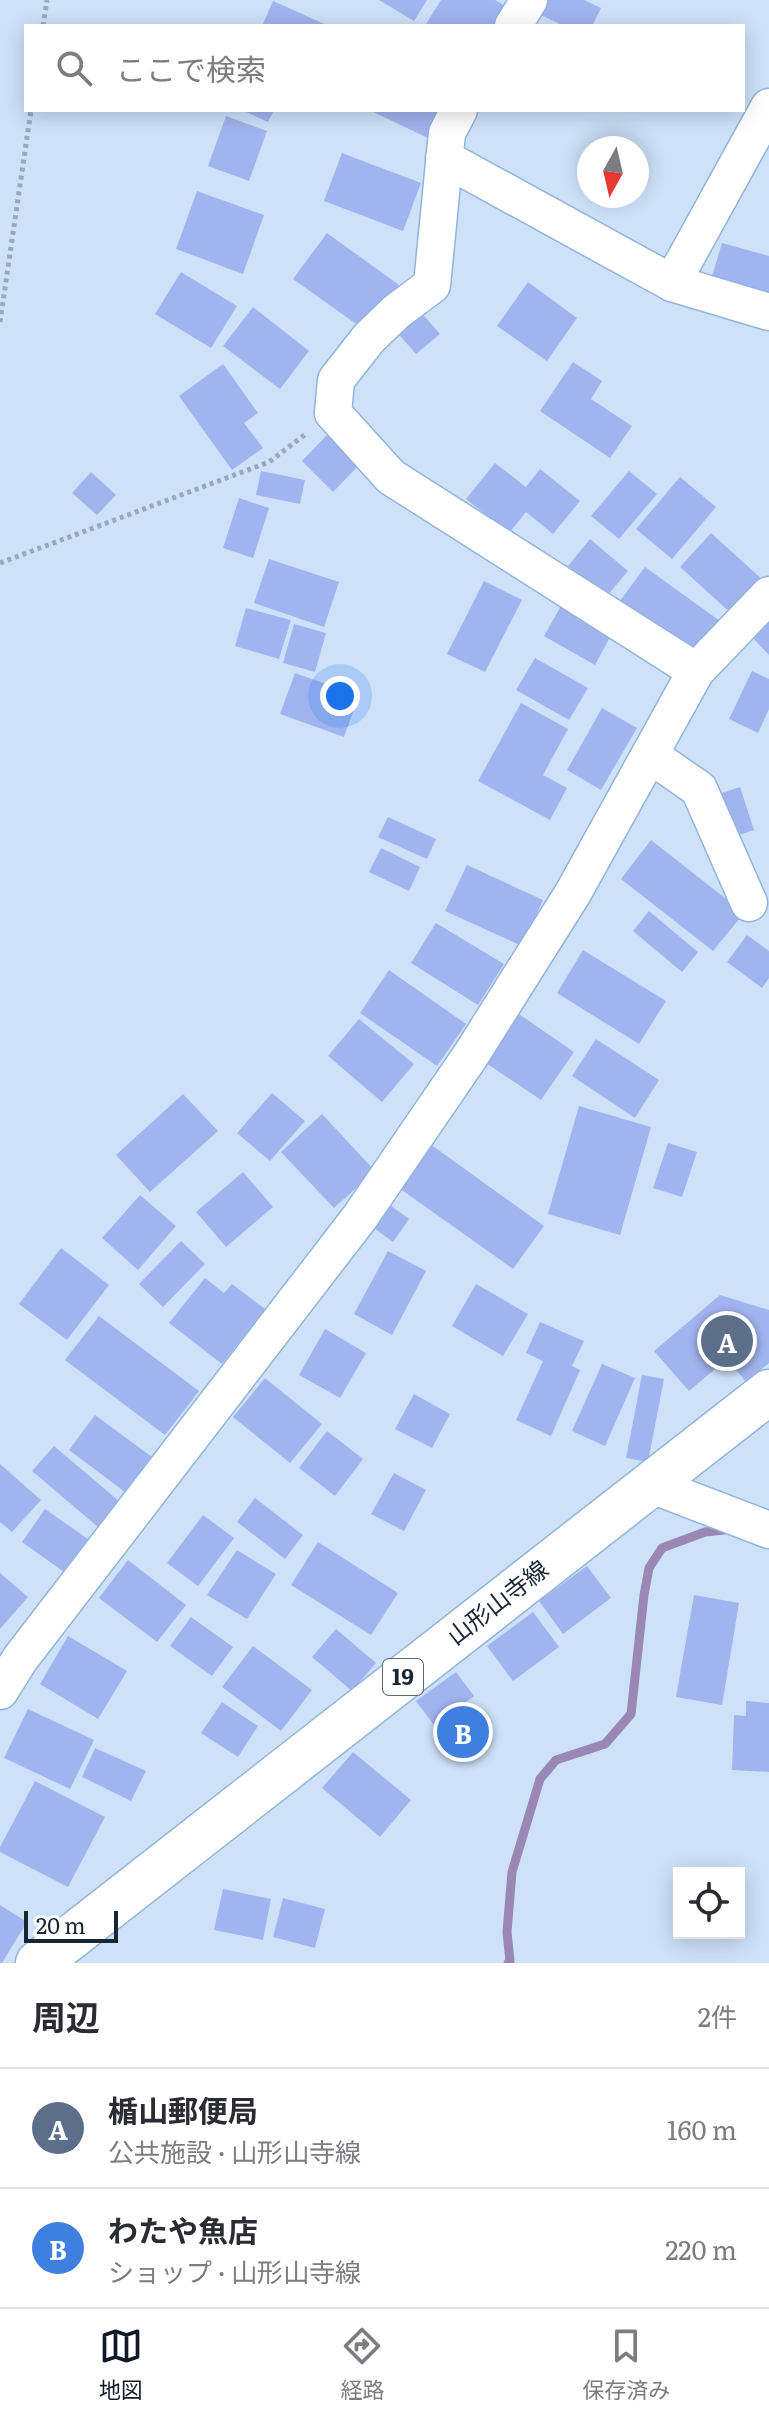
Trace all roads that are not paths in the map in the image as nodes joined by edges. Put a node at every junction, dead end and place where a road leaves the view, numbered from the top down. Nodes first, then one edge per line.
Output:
1 (529, 0) edge
2 (514, 24) edge
3 (769, 107) edge
4 (458, 112) edge
5 (444, 158) junction
6 (672, 283) junction
7 (769, 312) edge
8 (769, 595) edge
9 (696, 671) junction
10 (650, 755) junction
11 (749, 903) dead end
12 (769, 1392) edge
13 (649, 1484) junction
14 (769, 1530) edge
15 (0, 1691) edge
16 (38, 1963) edge

1 - 2 lane
3 - 6 lane
4 - 5 lane
5 - 6 lane
5 - 9 lane
6 - 7 lane
8 - 9 lane
9 - 10 lane
10 - 11 lane
10 - 15 lane
12 - 13 main road, 山形山寺線 / 19
13 - 14 lane
13 - 16 main road, 山形山寺線 / 19

